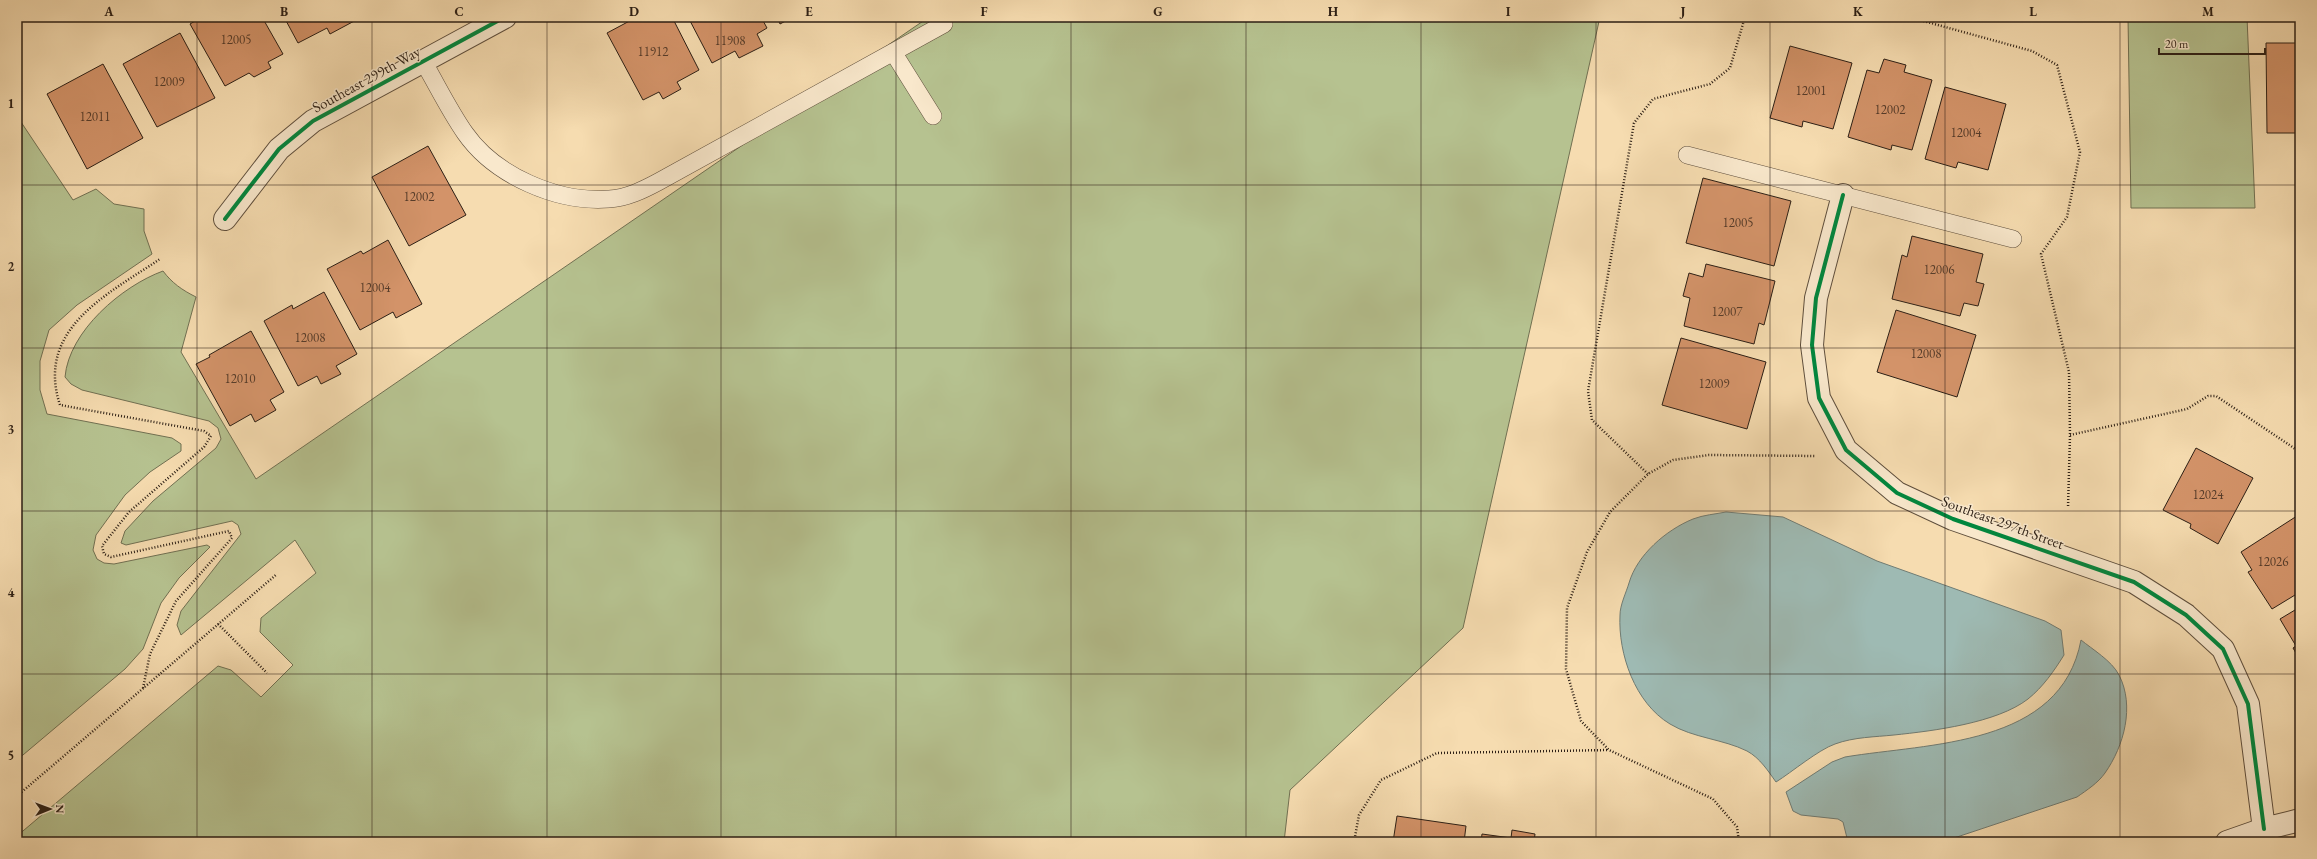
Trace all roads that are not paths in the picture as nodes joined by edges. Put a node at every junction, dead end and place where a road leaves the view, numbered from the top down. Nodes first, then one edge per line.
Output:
1 (505, 17) edge
2 (944, 24) dead end
3 (893, 52) junction
4 (423, 62) junction
5 (932, 116) dead end
6 (1687, 155) dead end
7 (1844, 195) junction
8 (225, 219) dead end
9 (2013, 239) dead end
10 (2300, 820) edge
11 (2264, 829) junction
12 (2227, 842) edge

1 - 4 street, Southeast 299th Way
2 - 3 lane
3 - 4 lane
3 - 5 lane
4 - 8 street, Southeast 299th Way
6 - 7 lane
7 - 9 lane
7 - 11 street, Southeast 297th Street
10 - 11 street
11 - 12 street

